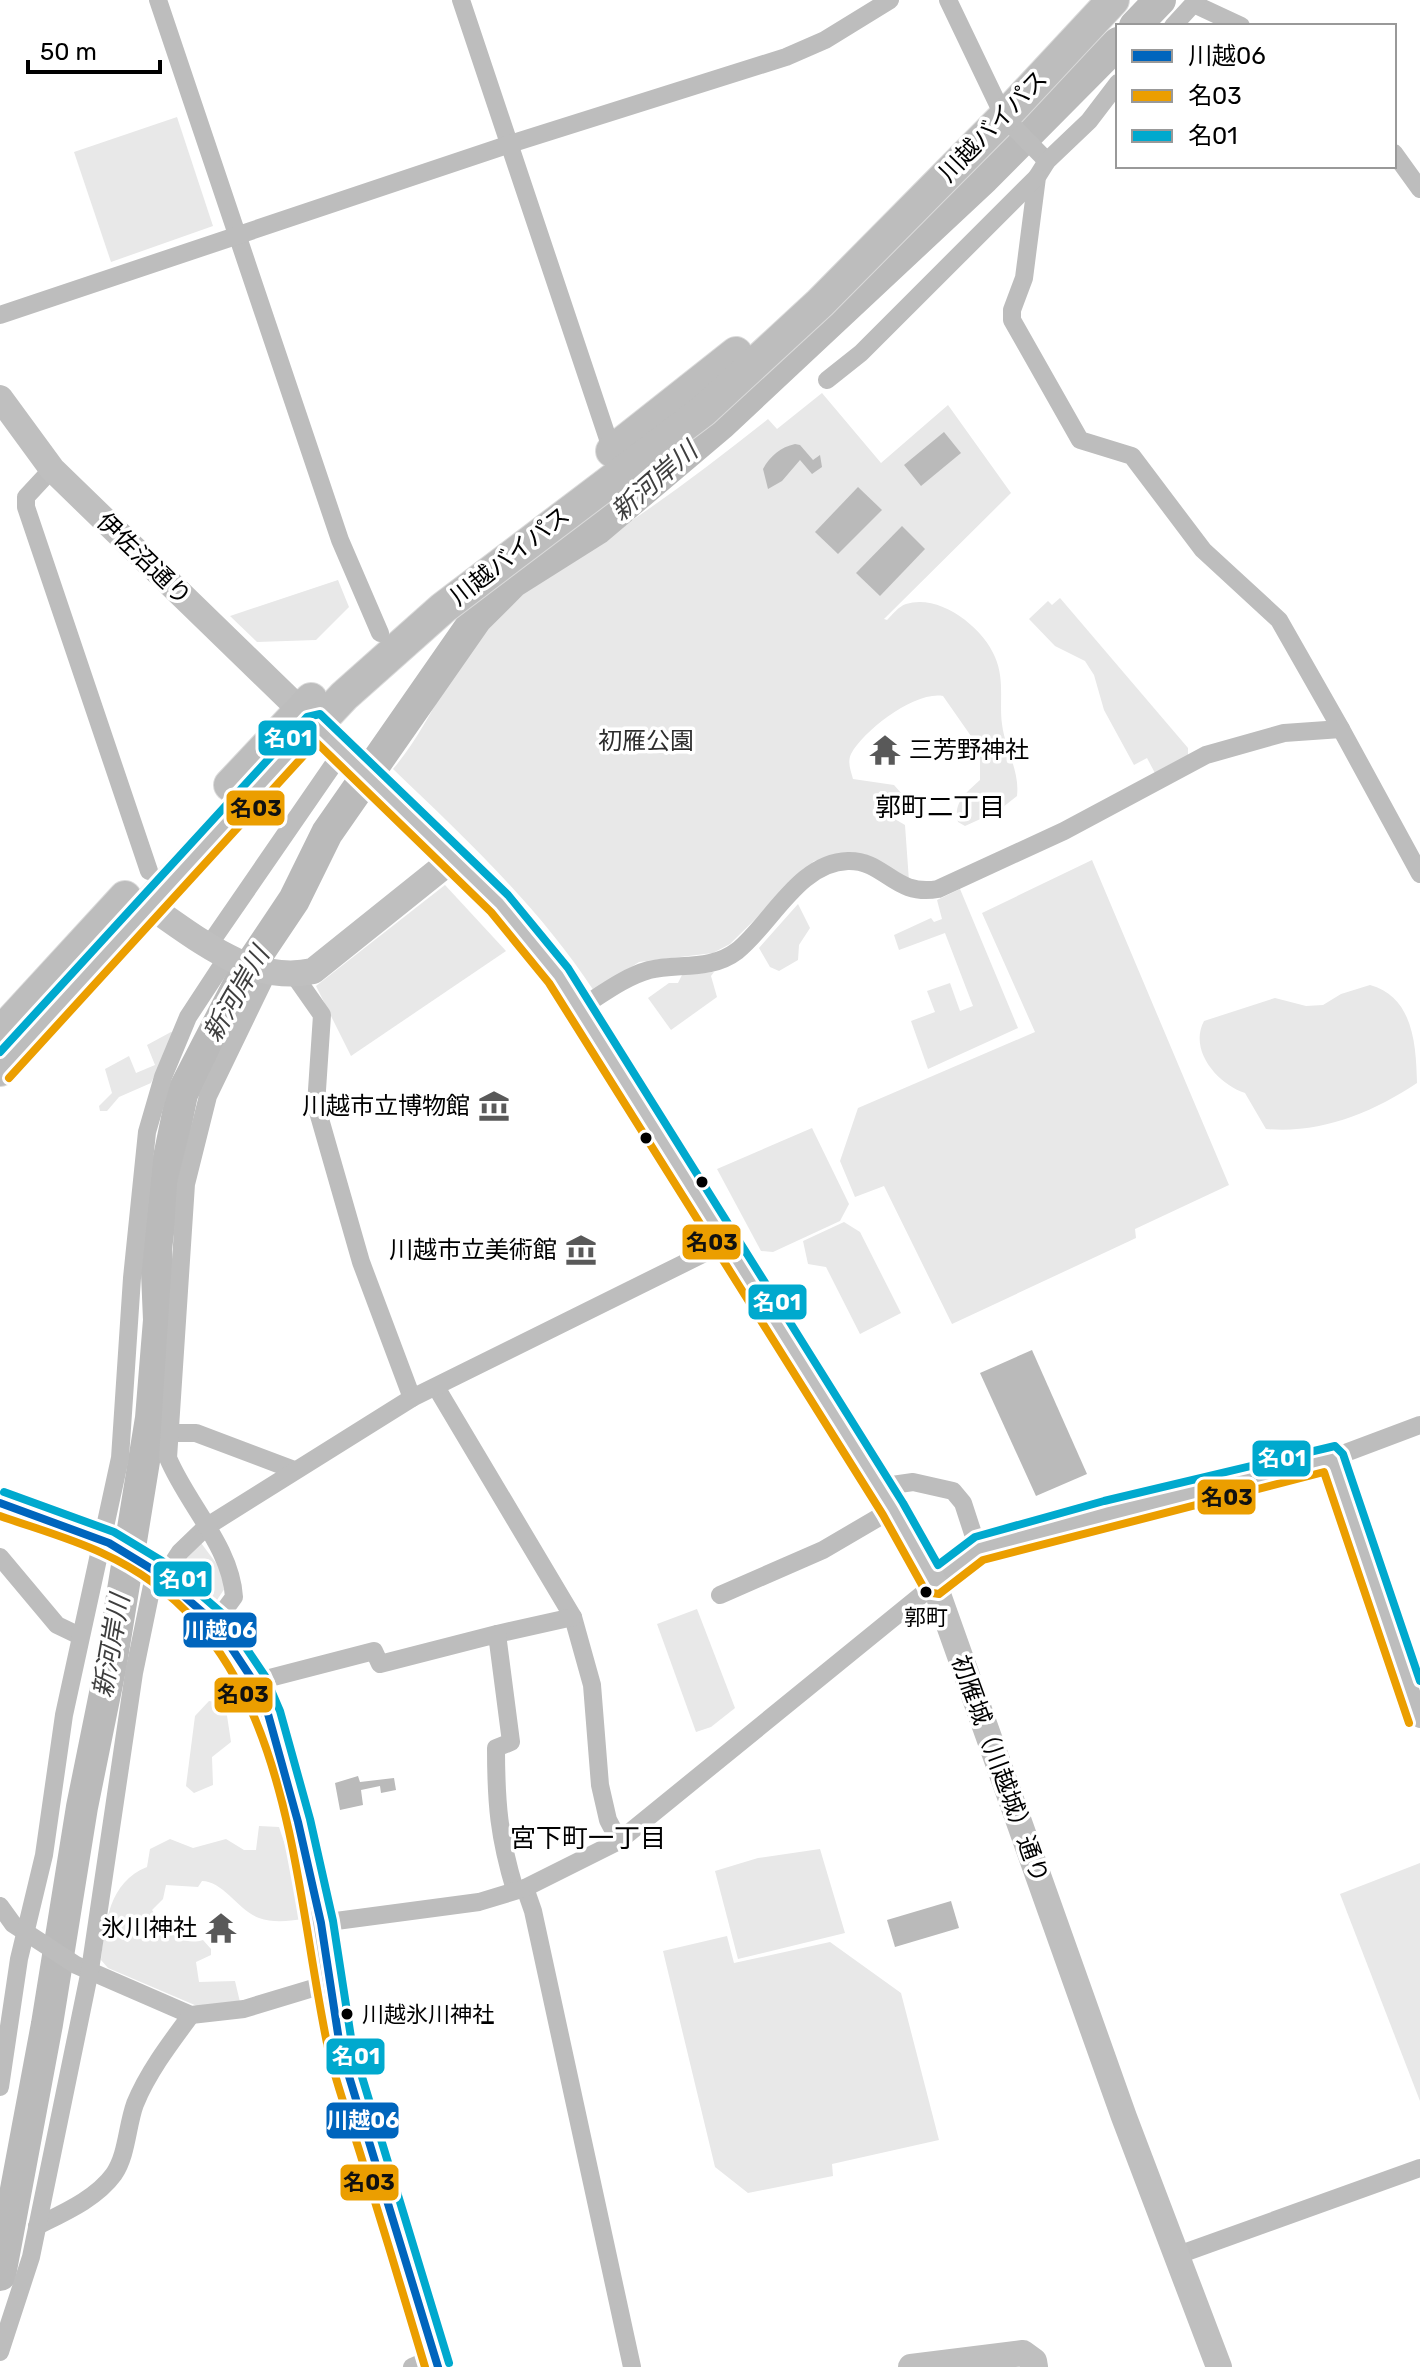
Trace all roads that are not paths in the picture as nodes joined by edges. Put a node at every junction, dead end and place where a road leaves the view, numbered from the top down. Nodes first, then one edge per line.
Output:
1 (158, 0) edge
2 (461, 0) edge
3 (890, 0) edge
4 (948, 0) edge
5 (1089, 0) edge
6 (1113, 0) edge
7 (1196, 2) edge
8 (1175, 24) edge
9 (1237, 24) edge
10 (1116, 86) edge
11 (1004, 114) junction
12 (510, 144) junction
13 (1396, 156) edge
14 (1046, 159) junction
15 (1037, 177) junction
16 (1420, 189) edge
17 (239, 235) junction
18 (0, 315) edge
19 (827, 380) dead end
20 (0, 398) edge
21 (612, 451) junction
22 (52, 469) junction
23 (380, 633) junction
24 (309, 717) junction
25 (1341, 729) junction
26 (347, 757) junction
27 (454, 858) junction
28 (149, 871) junction
29 (1420, 874) edge
30 (148, 905) junction
31 (219, 951) junction
32 (267, 974) junction
33 (294, 975) junction
34 (580, 1008) junction
35 (0, 1033) edge
36 (0, 1070) edge
37 (725, 1243) junction
38 (436, 1387) junction
39 (412, 1398) junction
40 (1420, 1425) edge
41 (172, 1433) junction
42 (1332, 1458) junction
43 (294, 1470) junction
44 (878, 1487) junction
45 (0, 1503) edge
46 (893, 1509) junction
47 (206, 1527) junction
48 (105, 1542) junction
49 (978, 1549) junction
50 (0, 1557) edge
51 (155, 1571) junction
52 (934, 1583) junction
53 (720, 1595) dead end
54 (573, 1617) junction
55 (215, 1623) junction
56 (497, 1634) junction
57 (80, 1636) junction
58 (254, 1682) junction
59 (1420, 1719) edge
60 (619, 1841) junction
61 (520, 1889) junction
62 (0, 1906) edge
63 (321, 1923) junction
64 (20, 1932) edge
65 (83, 1968) junction
66 (329, 1987) junction
67 (191, 2015) junction
68 (0, 2087) edge
69 (1420, 2168) edge
70 (37, 2226) junction
71 (1178, 2255) junction
72 (0, 2352) edge
73 (428, 2364) edge
74 (632, 2367) edge
75 (911, 2367) edge
76 (1035, 2367) edge
77 (1219, 2367) edge

1 - 17 street
2 - 12 street
3 - 12 street
4 - 11 street
5 - 11 highway, 川越バイパス
6 - 11 highway, 川越バイパス
7 - 8 street
7 - 9 street
10 - 14 street
11 - 14 street
11 - 21 highway, 川越バイパス
11 - 24 highway, 川越バイパス
12 - 17 street
12 - 21 street
13 - 16 street
14 - 15 street
15 - 19 street
15 - 25 street
17 - 18 street
17 - 23 street
20 - 22 street, 伊佐沼通り
21 - 23 highway, 川越バイパス
22 - 24 street, 伊佐沼通り
22 - 28 street
23 - 24 highway, 川越バイパス
24 - 26 street, 初雁城（川越城）通り
24 - 28 highway, 川越バイパス
24 - 30 highway, 川越バイパス
25 - 29 street
25 - 34 street
26 - 27 street, 初雁城（川越城）通り
26 - 31 street
27 - 33 street
27 - 34 street, 初雁城（川越城）通り
28 - 35 highway, 川越バイパス
30 - 31 street
30 - 36 highway, 川越バイパス
31 - 32 street
31 - 48 street
32 - 33 street
32 - 41 street
33 - 39 street
34 - 37 street, 初雁城（川越城）通り
37 - 38 street
37 - 44 street, 初雁城（川越城）通り
38 - 39 street
38 - 54 street
39 - 43 street
40 - 42 street
41 - 43 street
41 - 47 street
42 - 49 street
42 - 59 street
43 - 47 street
44 - 46 street, 初雁城（川越城）通り
44 - 49 street
45 - 48 main road
46 - 52 street, 初雁城（川越城）通り
46 - 53 street
47 - 51 street
47 - 55 street
48 - 51 main road
48 - 57 street
49 - 52 street
50 - 57 street
51 - 55 main road
51 - 65 street
52 - 60 street
52 - 71 street, 初雁城（川越城）通り
54 - 56 street
54 - 60 street
55 - 58 main road
56 - 58 street
56 - 61 street
57 - 64 street
58 - 63 main road
60 - 61 street
61 - 63 street
61 - 74 street
62 - 64 street
63 - 66 main road
64 - 65 street
64 - 68 street
65 - 67 street
65 - 70 street
66 - 67 street
66 - 73 main road
67 - 70 street
69 - 71 street
70 - 72 street
71 - 77 street, 初雁城（川越城）通り
75 - 76 street

